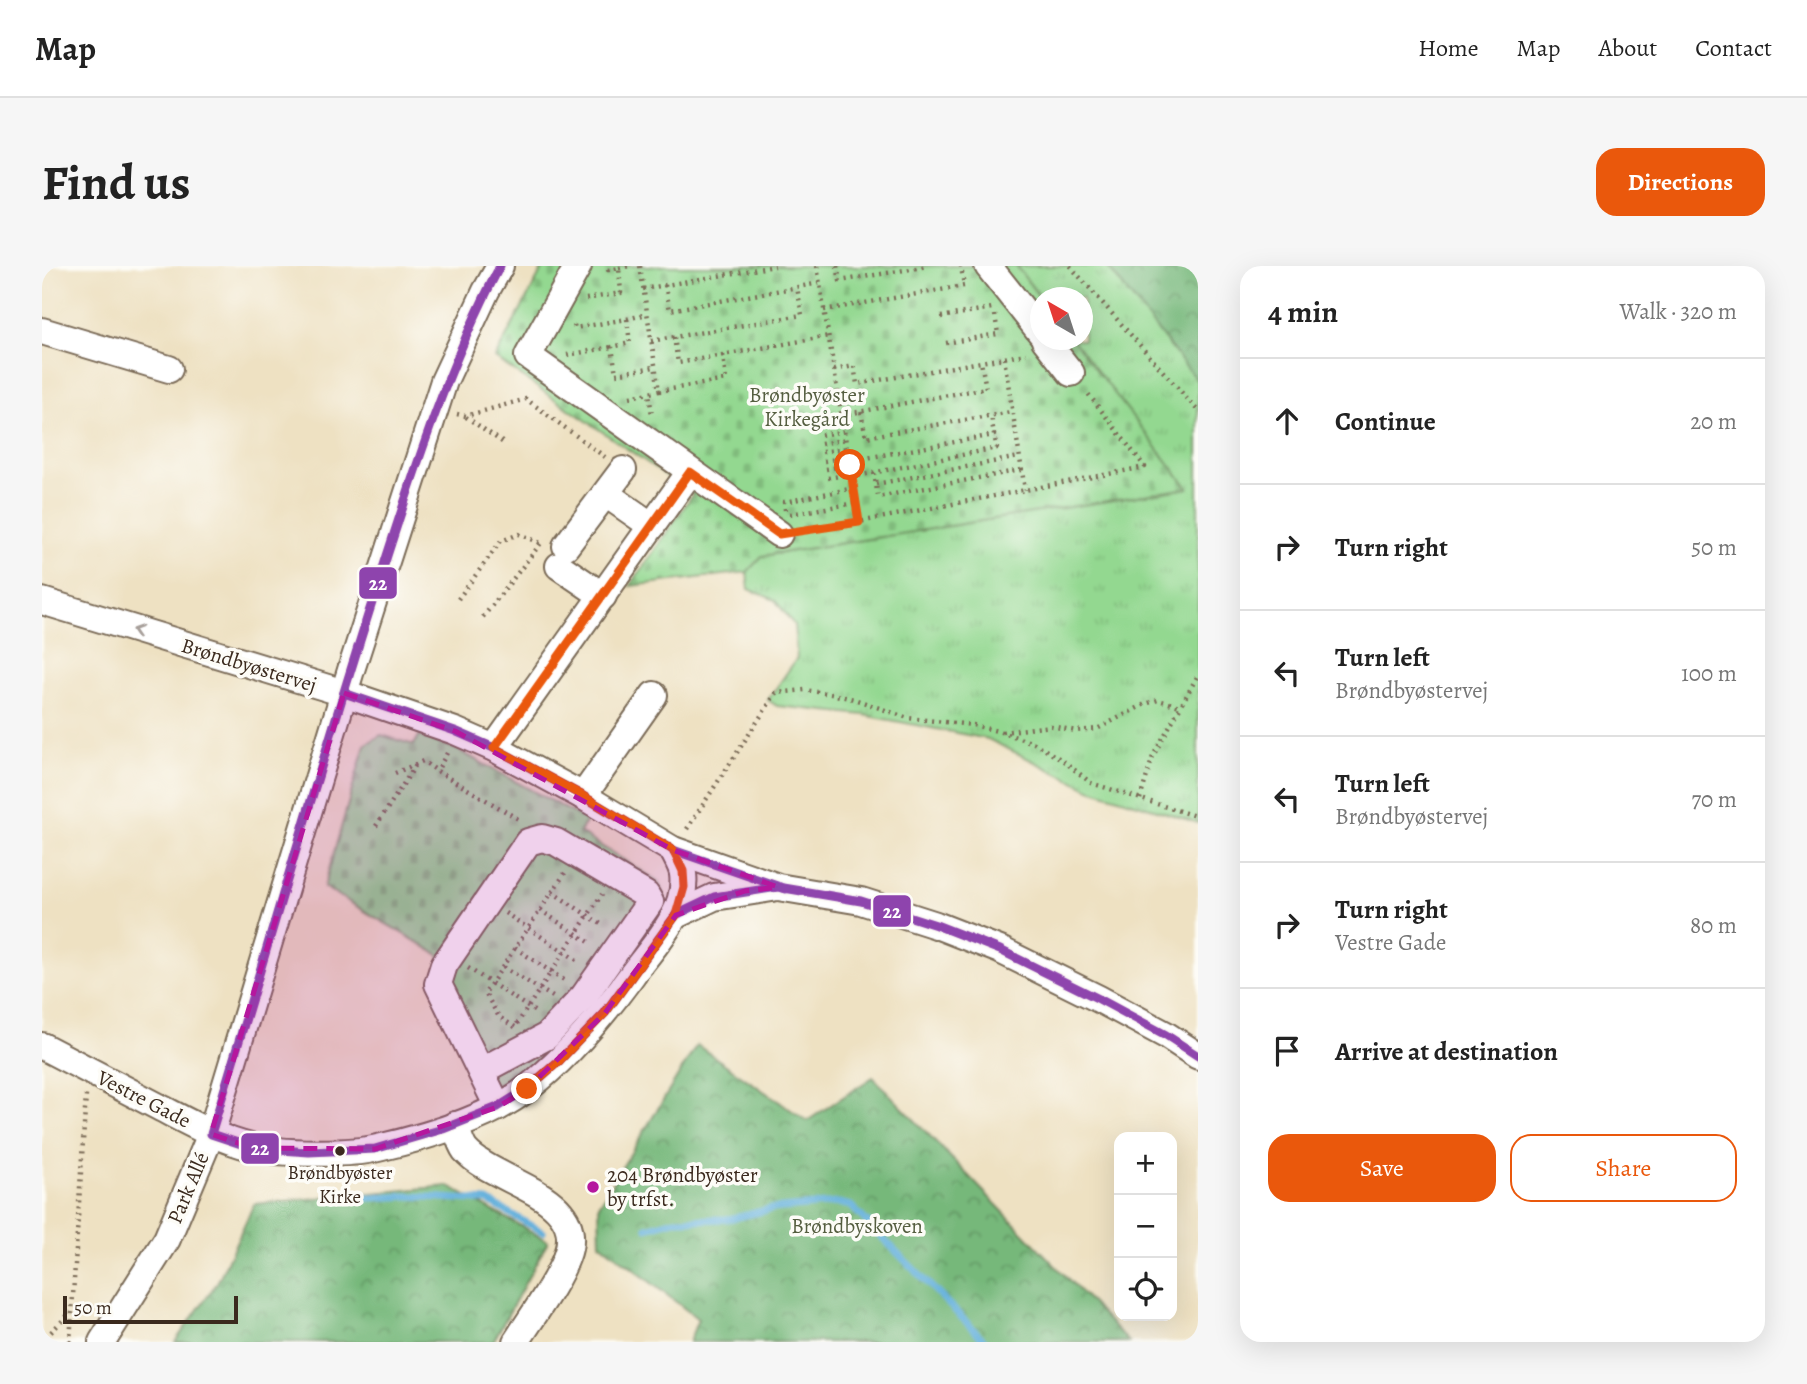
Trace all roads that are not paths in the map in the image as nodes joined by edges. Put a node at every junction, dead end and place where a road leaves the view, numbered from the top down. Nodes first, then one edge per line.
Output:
1 (500, 266) edge
2 (578, 266) edge
3 (988, 266) edge
4 (1030, 320) edge
5 (42, 331) edge
6 (1053, 350) edge
7 (169, 369) dead end
8 (1071, 373) road end
9 (623, 470) road end
10 (684, 480) junction
11 (606, 494) junction
12 (652, 526) junction
13 (779, 534) road end
14 (603, 596) junction
15 (42, 601) edge
16 (344, 694) junction
17 (654, 695) dead end
18 (494, 748) junction
19 (583, 796) junction
20 (673, 850) junction
21 (778, 887) junction
22 (676, 915) junction
23 (42, 1046) edge
24 (1198, 1056) edge
25 (481, 1071) junction
26 (498, 1107) junction
27 (455, 1125) junction
28 (211, 1135) junction
29 (102, 1342) edge
30 (516, 1342) edge

1 - 16 street, Park Allé
2 - 10 street
3 - 4 street
5 - 7 street
6 - 8 street
9 - 11 street
10 - 12 street
10 - 13 street
11 - 12 street
11 - 14 street
12 - 14 street
14 - 18 street
16 -> 15 street, Brøndbyøstervej
16 - 18 street, Brøndbyøstervej
16 - 28 street, Park Allé
17 - 19 street
18 - 19 street, Brøndbyøstervej
19 - 20 street, Brøndbyøstervej
20 - 21 street, Brøndbyøstervej
20 - 22 street, Vestre Gade
21 - 22 street, Vestre Gade
21 - 24 street, Brøndbyøstervej
22 - 26 street, Vestre Gade
23 - 28 street, Vestre Gade
25 - 25 street
25 - 26 street
26 - 27 street, Vestre Gade
27 - 28 street, Vestre Gade
27 - 30 street
28 - 29 street, Park Allé

